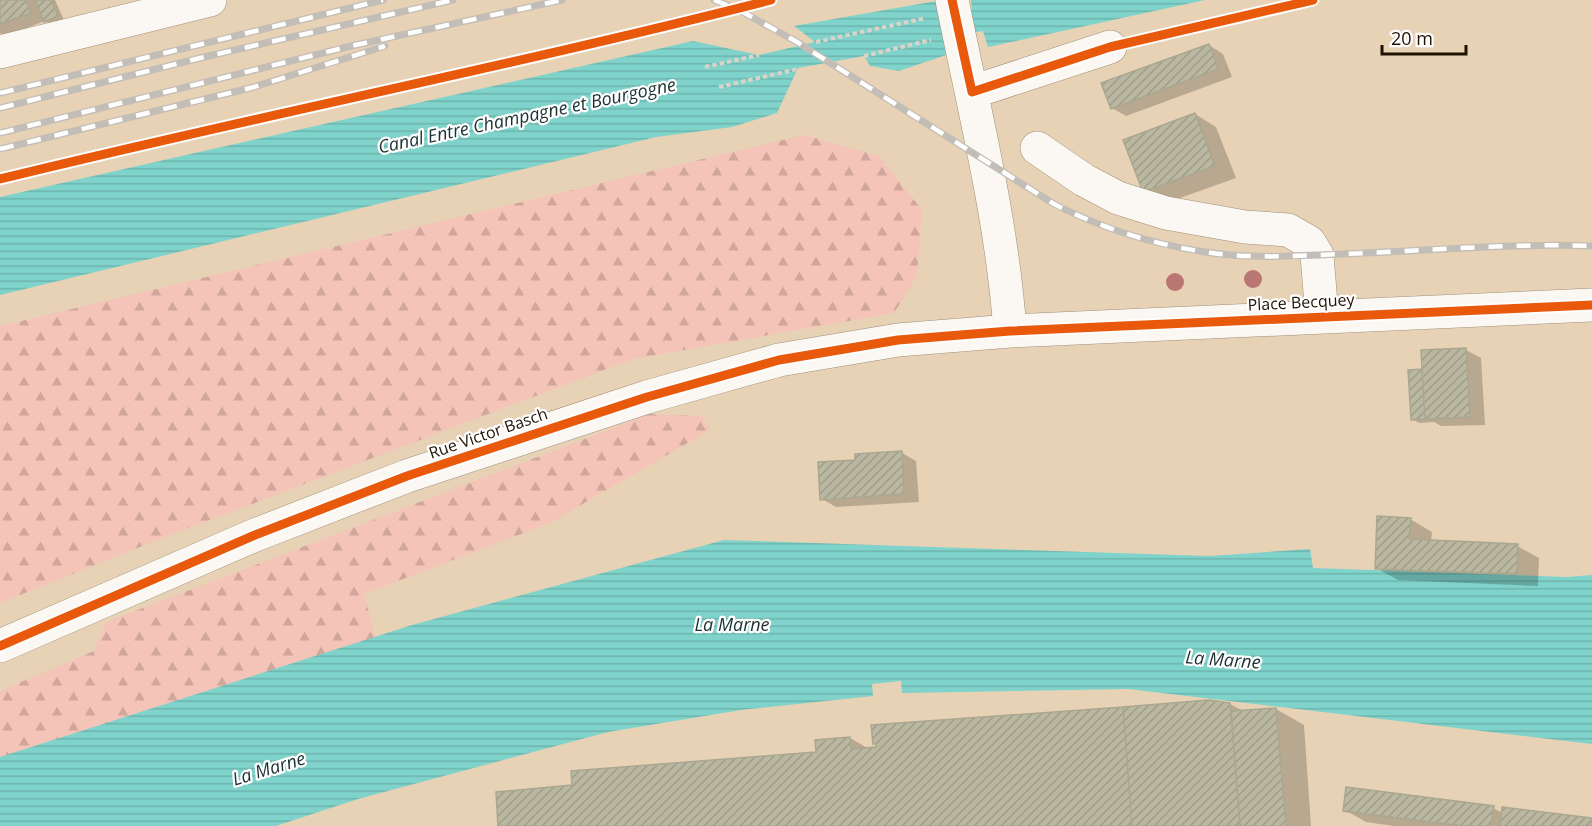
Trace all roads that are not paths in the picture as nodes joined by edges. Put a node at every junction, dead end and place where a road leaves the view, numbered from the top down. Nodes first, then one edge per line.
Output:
1 (210, 0) edge
2 (947, 8) edge
3 (1110, 47) dead end
4 (0, 52) edge
5 (972, 92) junction
6 (1036, 148) dead end
7 (1592, 305) edge
8 (1322, 317) junction
9 (1010, 331) junction
10 (0, 646) edge

1 - 4 street
2 - 5 street
3 - 5 street
5 - 9 street
6 - 8 street
7 - 8 street, Place Becquey
8 - 9 street, Place Becquey
9 - 10 street, Rue Victor Basch

